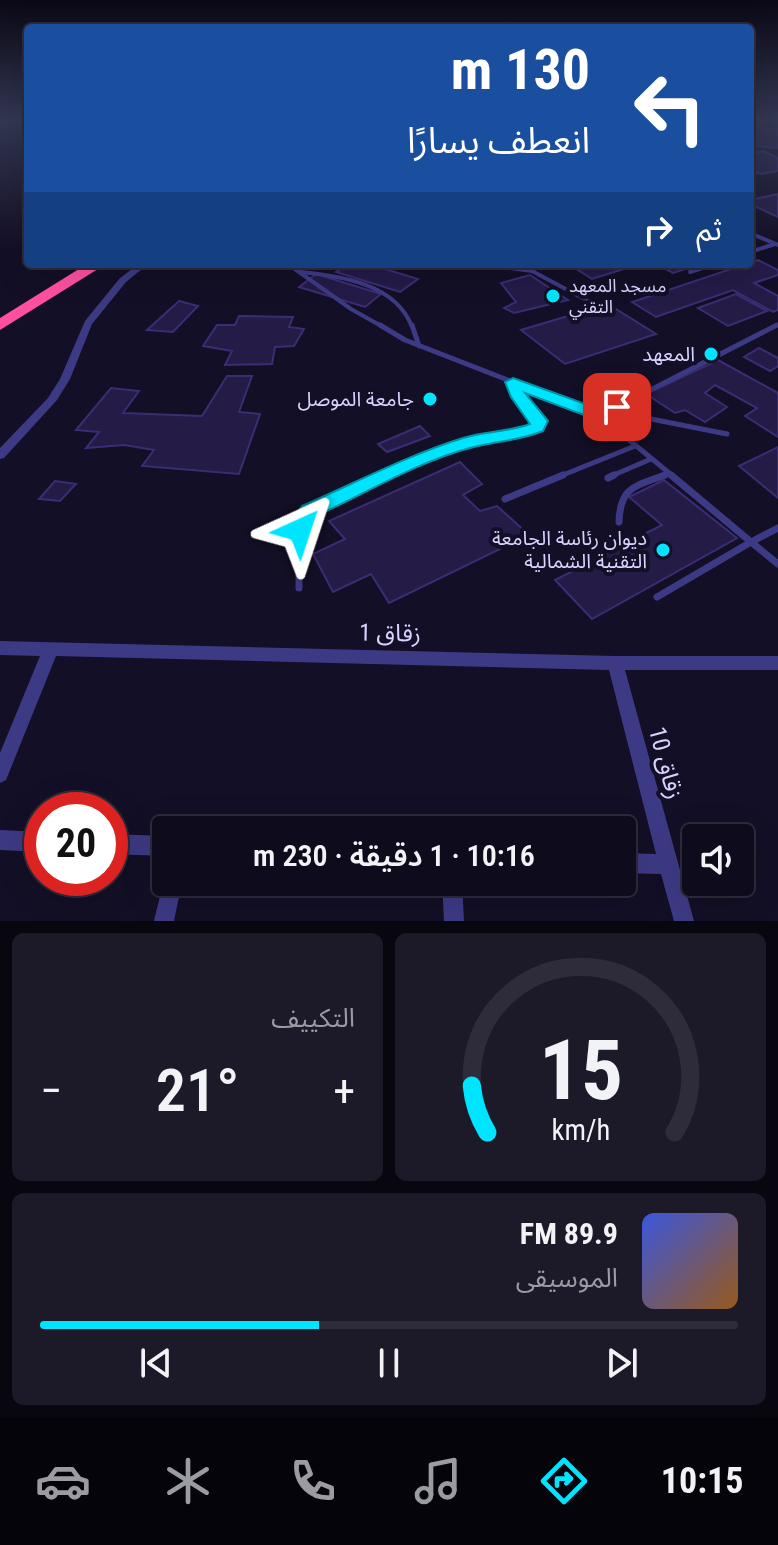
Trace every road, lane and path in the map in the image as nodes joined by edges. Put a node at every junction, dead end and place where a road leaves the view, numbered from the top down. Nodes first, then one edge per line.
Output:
1 (754, 235) edge
2 (776, 245) edge
3 (754, 251) edge
4 (64, 268) edge
5 (92, 268) edge
6 (139, 268) edge
7 (294, 268) edge
8 (510, 268) edge
9 (702, 268) edge
10 (299, 272) junction
11 (690, 272) dead end
12 (592, 303) dead end
13 (0, 307) edge
14 (0, 325) edge
15 (778, 325) edge
16 (419, 346) junction
17 (513, 382) junction
18 (617, 407) junction
19 (600, 416) junction
20 (727, 434) dead end
21 (635, 446) junction
22 (0, 455) edge
23 (651, 459) junction
24 (669, 474) junction
25 (608, 478) dead end
26 (505, 499) dead end
27 (619, 522) dead end
28 (778, 528) edge
29 (751, 542) junction
30 (778, 564) edge
31 (299, 588) dead end
32 (657, 597) dead end
33 (0, 648) edge
34 (51, 649) junction
35 (615, 663) junction
36 (778, 663) edge
37 (0, 774) edge
38 (0, 840) edge
39 (24, 841) edge
40 (128, 845) edge
41 (152, 846) edge
42 (636, 863) edge
43 (668, 864) junction
44 (169, 896) edge
45 (453, 896) edge
46 (164, 921) edge
47 (454, 921) edge
48 (684, 921) edge

1 - 2 lane
2 - 3 lane
4 - 13 highway
5 - 14 highway
6 - 22 street
7 - 10 lane
8 - 12 lane
9 - 11 lane
10 - 16 lane
10 - 16 lane
15 - 18 lane
16 - 17 lane
17 - 19 lane
17 - 31 lane
18 - 19 lane
18 - 20 lane
19 - 21 lane
21 - 23 lane
21 - 26 lane
23 - 24 lane
23 - 25 lane
24 - 27 lane
24 - 29 lane
28 - 29 lane
29 - 30 lane
29 - 32 lane
33 - 34 street, زقاق 1
34 - 35 street, زقاق 1
34 - 37 street
35 - 36 street, زقاق 1
35 - 43 street, زقاق 10
38 - 39 street
40 - 41 street
42 - 43 street
43 - 48 street, زقاق 10
44 - 46 street
45 - 47 street

